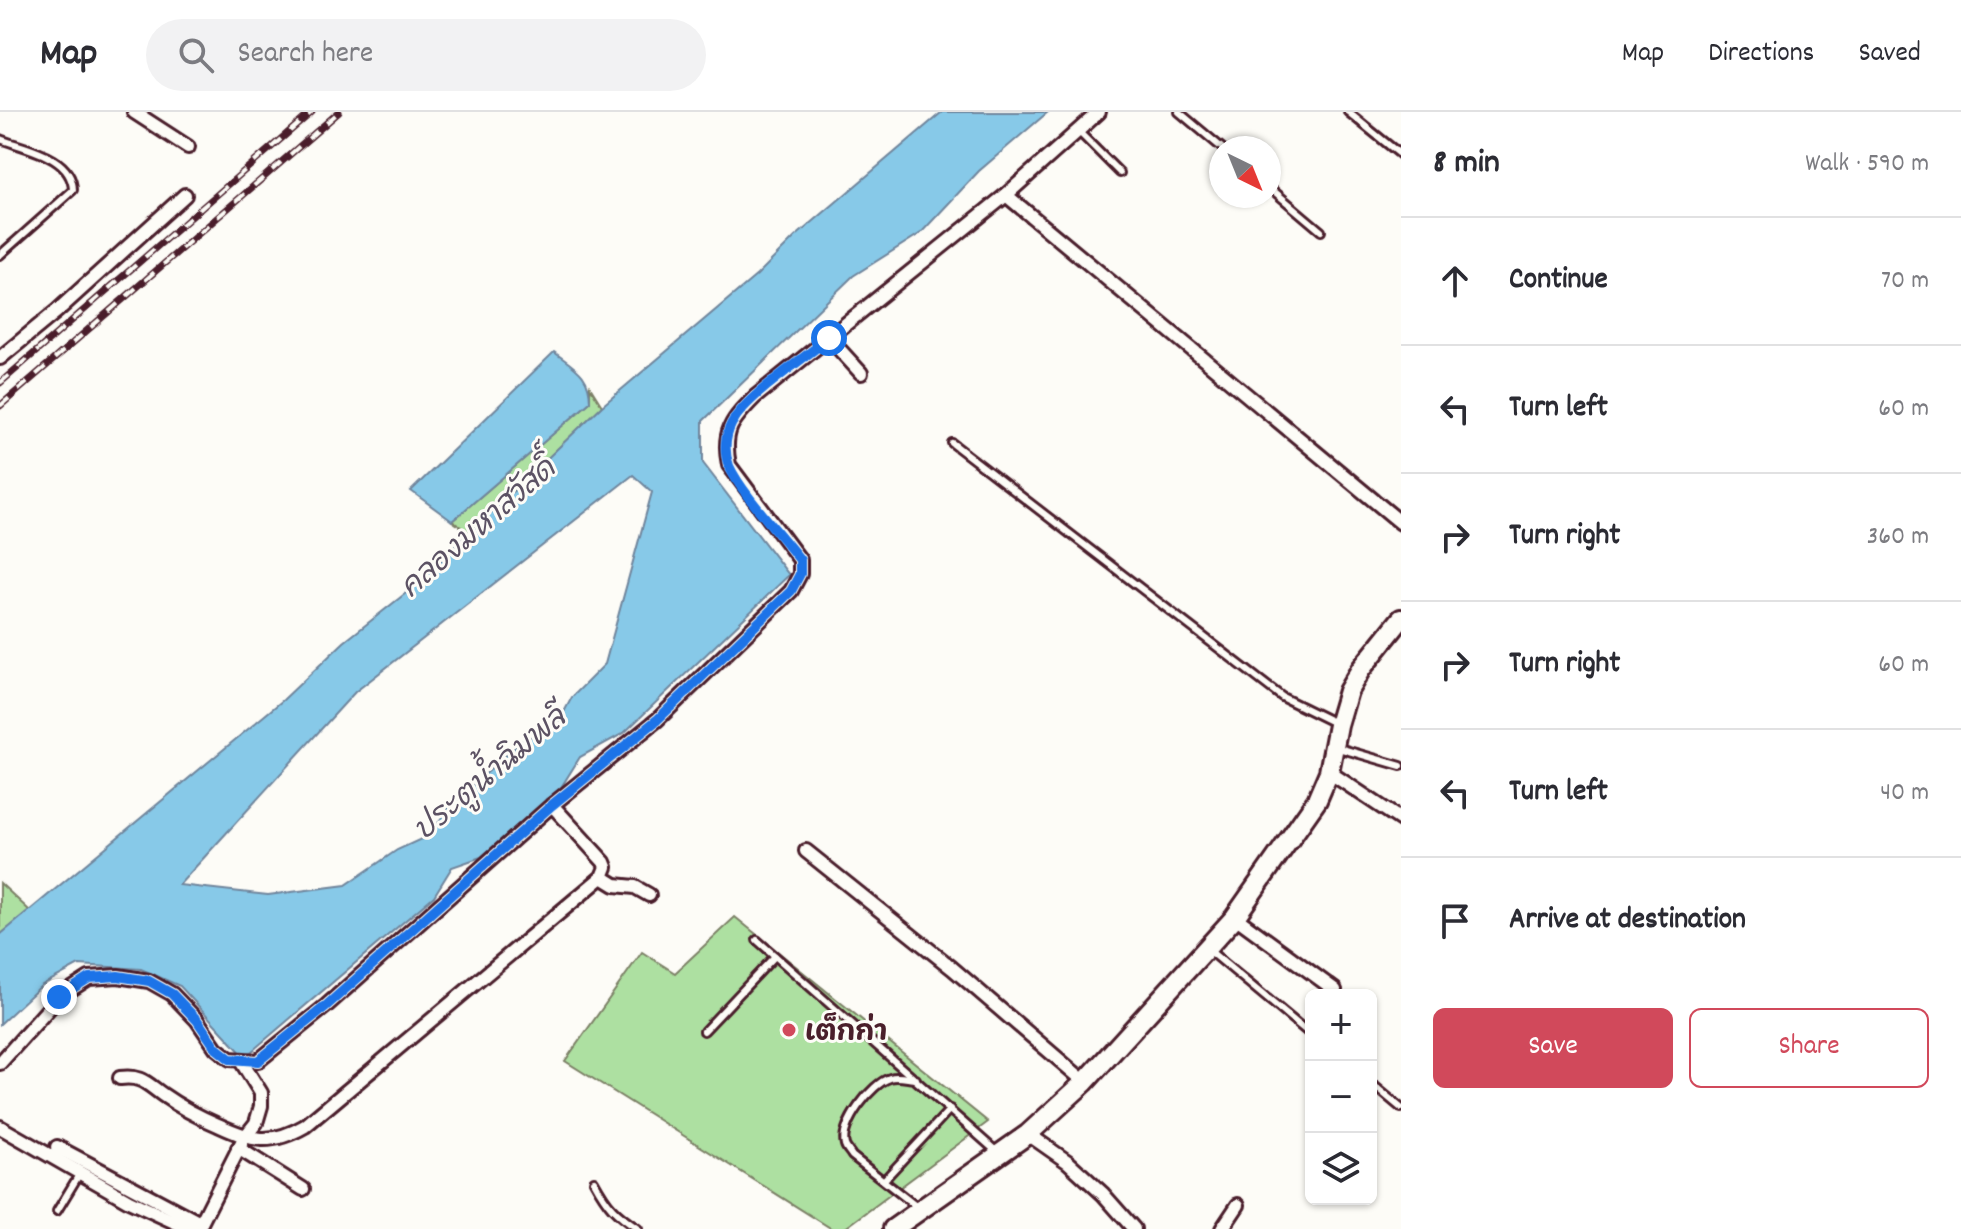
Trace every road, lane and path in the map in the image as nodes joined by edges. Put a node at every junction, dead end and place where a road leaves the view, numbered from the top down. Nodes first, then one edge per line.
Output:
1 (134, 112) edge
2 (1099, 112) edge
3 (1179, 112) edge
4 (1348, 112) edge
5 (1078, 131) junction
6 (1209, 137) edge
7 (0, 139) edge
8 (188, 147) dead end
9 (1401, 155) edge
10 (1120, 173) dead end
11 (185, 195) dead end
12 (1006, 195) junction
13 (1281, 197) edge
14 (1321, 231) dead end
15 (0, 255) edge
16 (829, 338) junction
17 (0, 358) edge
18 (861, 373) dead end
19 (952, 443) dead end
20 (1401, 523) edge
21 (1401, 619) edge
22 (1338, 725) junction
23 (1335, 747) junction
24 (1401, 766) edge
25 (1329, 772) junction
26 (552, 805) junction
27 (1401, 820) edge
28 (806, 851) dead end
29 (602, 877) junction
30 (649, 895) dead end
31 (1235, 917) junction
32 (757, 940) dead end
33 (1207, 949) junction
34 (775, 956) junction
35 (1334, 989) edge
36 (1305, 1030) edge
37 (704, 1031) dead end
38 (241, 1061) junction
39 (0, 1063) edge
40 (120, 1078) dead end
41 (916, 1079) junction
42 (1085, 1082) junction
43 (1377, 1088) edge
44 (1401, 1108) edge
45 (950, 1109) junction
46 (0, 1127) edge
47 (1028, 1134) junction
48 (241, 1143) junction
49 (57, 1147) dead end
50 (1000, 1154) junction
51 (80, 1173) junction
52 (884, 1180) junction
53 (594, 1181) dead end
54 (303, 1189) dead end
55 (1238, 1205) dead end
56 (920, 1209) junction
57 (57, 1211) dead end
58 (196, 1227) edge
59 (638, 1229) edge
60 (893, 1229) edge
61 (1134, 1229) edge
62 (1222, 1229) edge

1 - 8 street
2 - 5 street
3 - 6 lane
4 - 9 lane
5 - 10 lane
5 - 12 street
7 - 15 lane
11 - 17 street
12 - 16 street
12 - 20 street
13 - 14 lane
16 - 18 street
16 - 26 street
19 - 22 lane
21 - 22 street
22 - 23 street
23 - 24 lane
23 - 25 street
25 - 27 street
25 - 31 street
26 - 29 street
26 - 38 street
28 - 42 street
29 - 30 street
29 - 48 street
31 - 33 street
31 - 35 street
32 - 34 lane
33 - 36 lane
33 - 42 street
34 - 37 lane
34 - 41 lane
38 - 39 street
38 - 48 street
40 - 48 street
41 - 45 lane
41 - 52 lane
42 - 47 street
43 - 44 lane
45 - 50 lane
45 - 52 lane
46 - 51 street
47 - 50 street
47 - 61 street
48 - 54 street
48 - 58 street
49 - 58 street
50 - 56 street
51 - 57 lane
51 - 58 street
52 - 56 lane
53 - 59 lane
55 - 62 street
56 - 60 street

